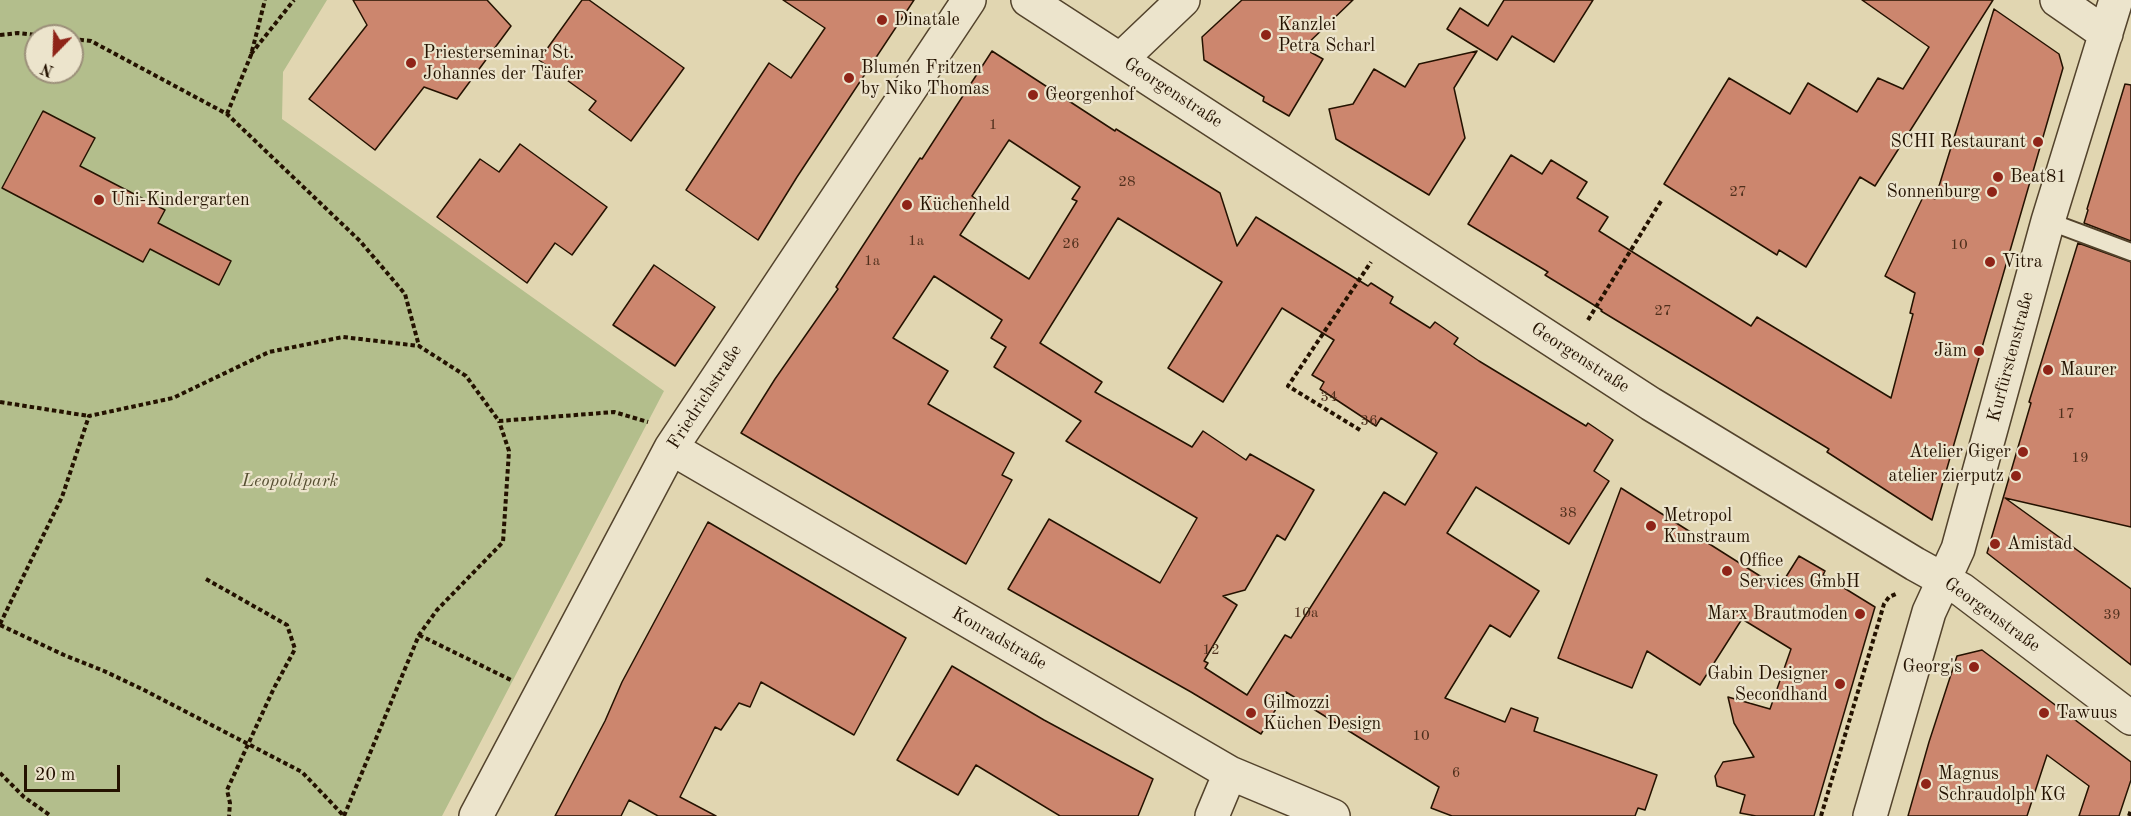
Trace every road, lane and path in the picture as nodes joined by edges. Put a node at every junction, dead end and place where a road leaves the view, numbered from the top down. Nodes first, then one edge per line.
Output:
1 (265, 0) edge
2 (294, 0) edge
3 (969, 0) edge
4 (1028, 0) edge
5 (1183, 0) edge
6 (2057, 0) edge
7 (2116, 0) edge
8 (24, 34) edge
9 (2106, 34) junction
10 (0, 35) edge
11 (84, 40) edge
12 (251, 55) junction
13 (1121, 59) junction
14 (227, 114) junction
15 (1661, 201) dead end
16 (2048, 221) junction
17 (2131, 252) edge
18 (1374, 259) dead end
19 (1588, 320) dead end
20 (419, 346) junction
21 (0, 402) edge
22 (89, 416) junction
23 (499, 421) junction
24 (1360, 430) dead end
25 (676, 441) junction
26 (206, 579) dead end
27 (1943, 579) junction
28 (1894, 594) dead end
29 (0, 624) edge
30 (419, 635) junction
31 (541, 694) junction
32 (2131, 718) edge
33 (248, 745) junction
34 (0, 773) edge
35 (1230, 773) junction
36 (2131, 810) edge
37 (51, 816) edge
38 (229, 816) edge
39 (344, 816) edge
40 (476, 816) edge
41 (1212, 816) edge
42 (1333, 816) edge
43 (1821, 816) edge
44 (1870, 816) edge
45 (2129, 816) edge

1 - 12 path
2 - 12 path
3 - 25 street, Friedrichstraße
4 - 13 street, Georgenstraße
5 - 13 street
6 - 9 street
7 - 9 street, Kurfürstenstraße
8 - 10 path
9 - 16 street, Kurfürstenstraße
11 - 14 path
12 - 14 path
13 - 27 street, Georgenstraße
14 - 20 path
15 - 19 path
16 - 17 lane
16 - 27 street, Kurfürstenstraße
18 - 24 path
20 - 22 path
20 - 23 path
21 - 22 path
22 - 29 path
23 - 25 path
23 - 30 path
25 - 31 street, Friedrichstraße
25 - 35 street, Konradstraße
26 - 33 path
27 - 32 street, Georgenstraße
27 - 44 street, Kurfürstenstraße
28 - 43 path
29 - 33 path
30 - 31 path
30 - 39 path
31 - 40 street, Friedrichstraße
33 - 38 path
33 - 39 path
34 - 37 path
35 - 41 street
35 - 42 street, Konradstraße
36 - 45 path

